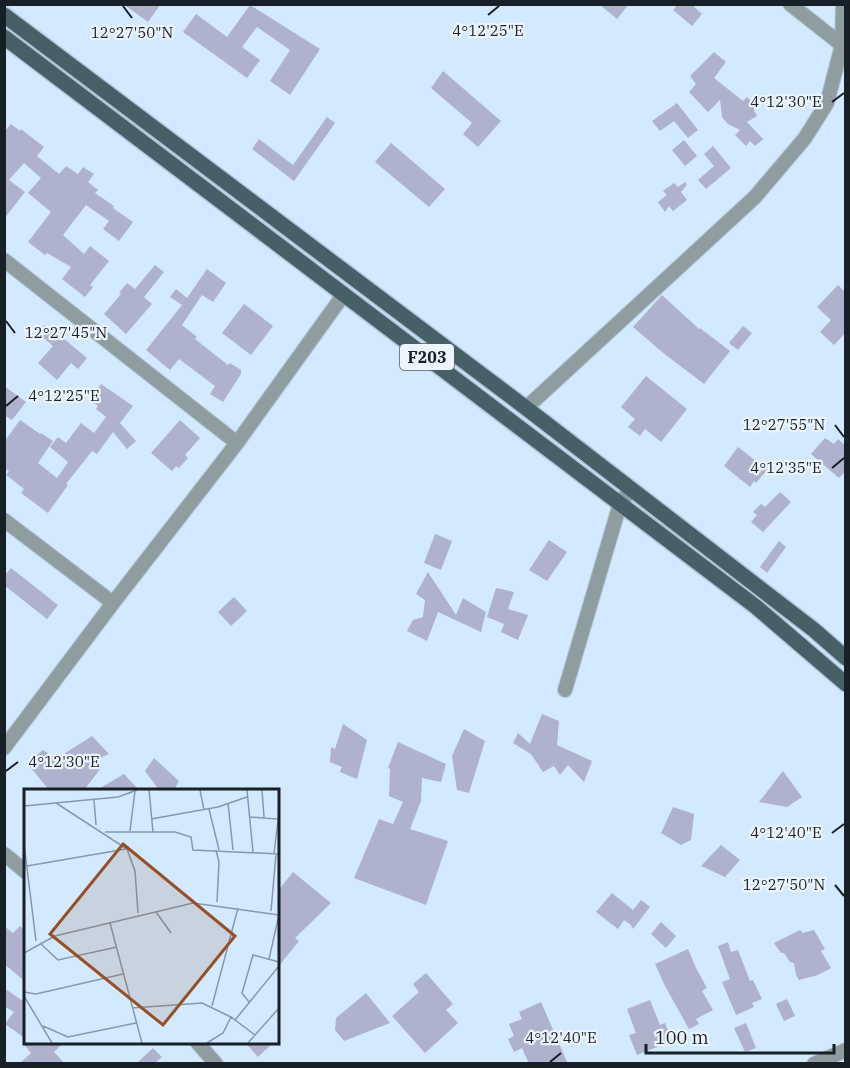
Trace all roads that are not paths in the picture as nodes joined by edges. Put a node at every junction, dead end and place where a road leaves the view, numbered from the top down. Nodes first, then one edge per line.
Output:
1 (790, 4) edge
2 (843, 4) edge
3 (4, 15) edge
4 (4, 37) edge
5 (842, 45) junction
6 (4, 260) edge
7 (344, 294) junction
8 (526, 408) junction
9 (237, 443) junction
10 (631, 489) junction
11 (620, 504) junction
12 (4, 520) edge
13 (113, 603) junction
14 (846, 658) edge
15 (846, 684) edge
16 (565, 690) dead end
17 (4, 748) edge
18 (4, 854) edge
19 (24, 870) edge
20 (199, 1044) edge
21 (846, 1050) edge
22 (216, 1064) edge
23 (814, 1064) edge

1 - 5 street
2 - 5 street
3 - 8 main road, F203
4 - 7 main road, F203
5 - 8 street
6 - 9 street
7 - 9 street
7 - 11 main road, F203
8 - 10 main road, F203
9 - 13 street
10 - 11 street
10 - 14 main road, F203
11 - 15 main road, F203
11 - 16 street
12 - 13 street
13 - 17 street
18 - 19 street
20 - 22 street
21 - 23 street

